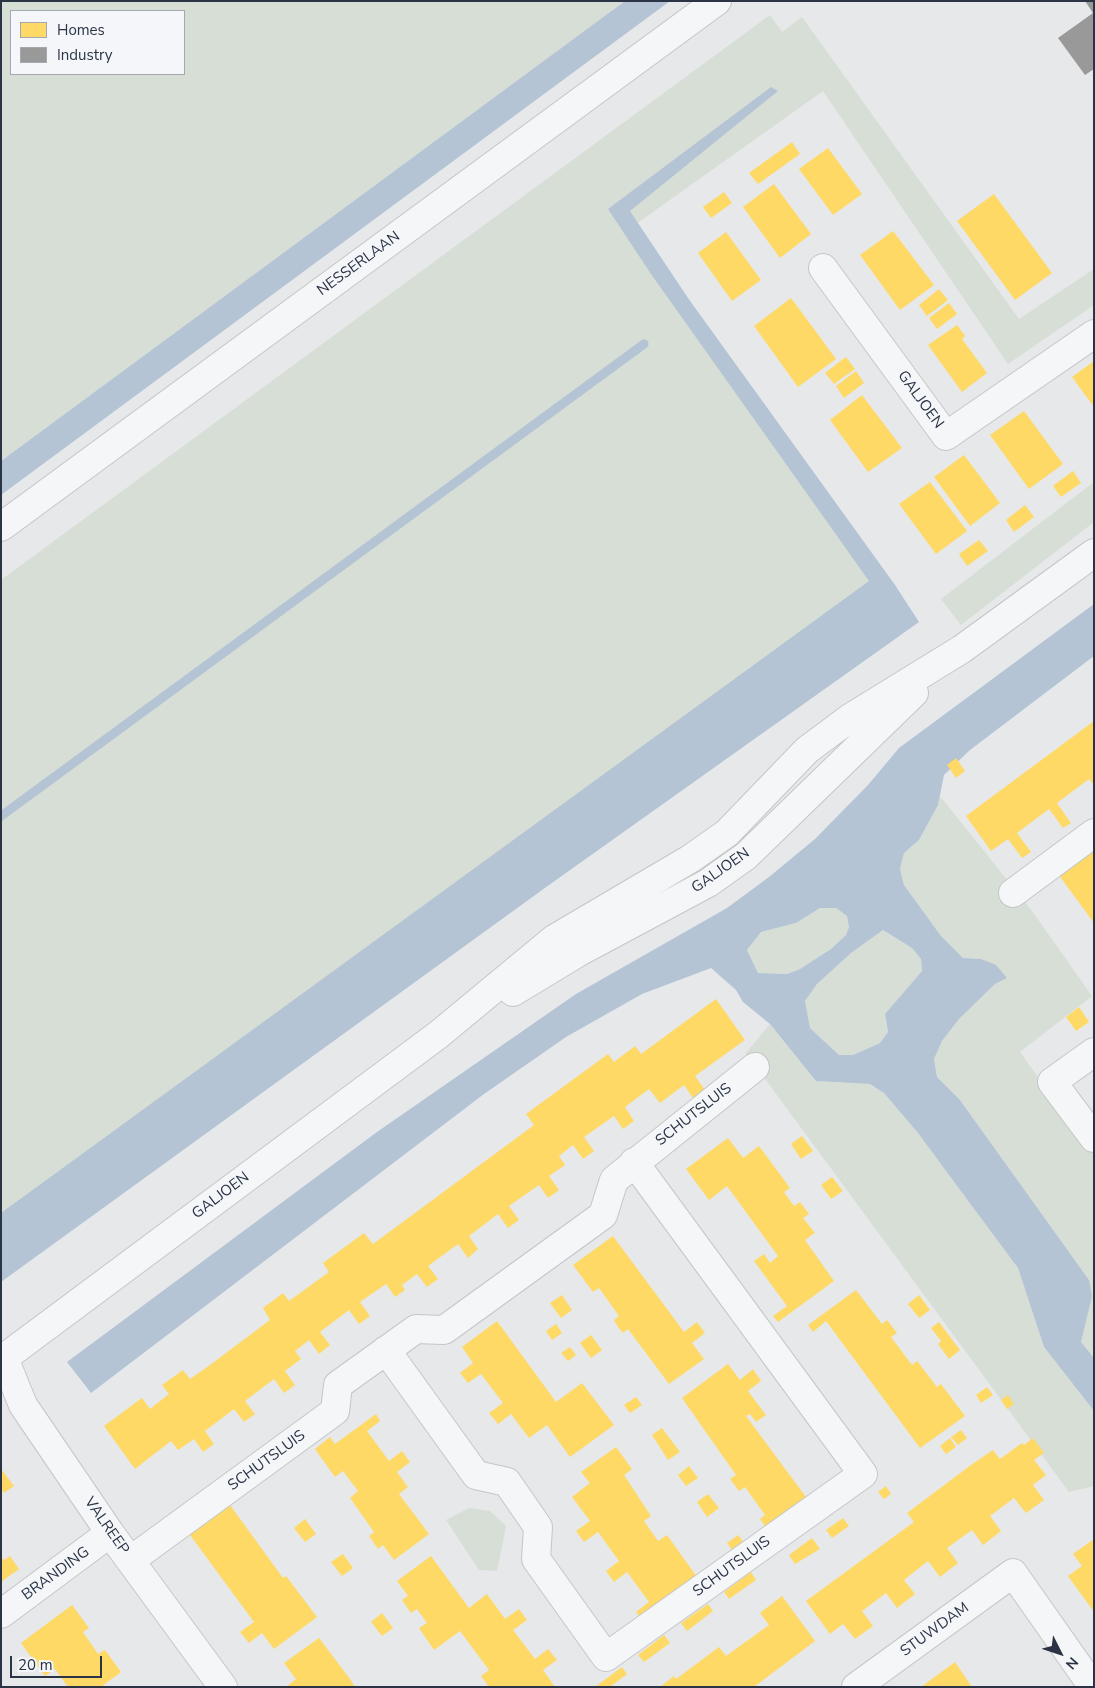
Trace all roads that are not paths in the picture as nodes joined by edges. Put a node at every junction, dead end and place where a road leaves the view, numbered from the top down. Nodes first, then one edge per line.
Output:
1 (717, 1) edge
2 (822, 268) dead end
3 (1094, 334) edge
4 (1, 526) edge
5 (1094, 553) edge
6 (1094, 833) edge
7 (1012, 893) dead end
8 (1094, 1052) edge
9 (754, 1067) dead end
10 (1094, 1138) edge
11 (634, 1162) junction
12 (386, 1350) junction
13 (4, 1358) joint
14 (110, 1534) junction
15 (131, 1560) junction
16 (1, 1614) edge
17 (223, 1687) edge
18 (856, 1687) edge
19 (1094, 1687) edge

1 - 4 street, NESSERLAAN
2 - 3 street, GALJOEN
5 - 13 street, GALJOEN
6 - 7 street
8 - 10 street
9 - 11 street, SCHUTSLUIS
11 - 12 street, SCHUTSLUIS
11 - 12 street, SCHUTSLUIS
12 - 15 street, SCHUTSLUIS
13 - 14 street, VALREEP
14 - 15 street, VALREEP
14 - 16 street, BRANDING
15 - 17 street, VALREEP
18 - 19 street, STUWDAM

